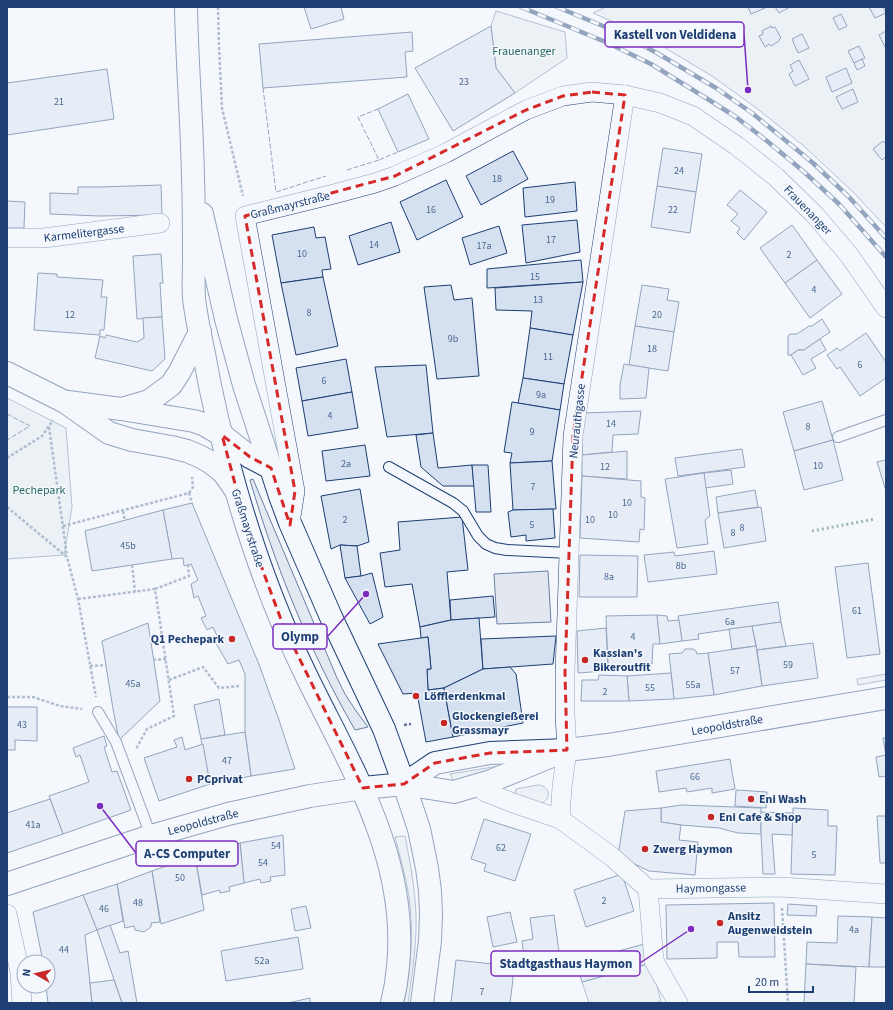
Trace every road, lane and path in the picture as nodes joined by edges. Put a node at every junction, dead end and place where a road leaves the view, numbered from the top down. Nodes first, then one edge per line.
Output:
1 (186, 7) edge
2 (218, 7) edge
3 (625, 95) junction
4 (193, 178) junction
5 (245, 216) junction
6 (160, 223) dead end
7 (7, 238) edge
8 (886, 308) edge
9 (200, 332) junction
10 (7, 373) edge
11 (65, 402) junction
12 (121, 409) junction
13 (886, 420) edge
14 (49, 427) junction
15 (222, 435) junction
16 (838, 437) dead end
17 (7, 458) edge
18 (389, 467) dead end
19 (270, 468) junction
20 (192, 477) dead end
21 (235, 489) junction
22 (189, 493) junction
23 (192, 503) dead end
24 (7, 507) edge
25 (122, 510) junction
26 (125, 521) dead end
27 (290, 523) junction
28 (63, 526) junction
29 (569, 553) junction
30 (67, 557) junction
31 (132, 565) dead end
32 (188, 565) dead end
33 (156, 589) junction
34 (135, 592) junction
35 (78, 599) junction
36 (166, 659) junction
37 (153, 660) dead end
38 (106, 665) dead end
39 (90, 666) junction
40 (169, 680) junction
41 (239, 686) dead end
42 (7, 698) edge
43 (886, 698) edge
44 (98, 712) junction
45 (136, 749) dead end
46 (567, 750) junction
47 (404, 784) junction
48 (477, 786) junction
49 (363, 788) junction
50 (560, 820) junction
51 (151, 836) junction
52 (7, 884) edge
53 (781, 887) junction
54 (648, 889) junction
55 (886, 894) edge
56 (7, 914) edge
57 (22, 1003) edge
58 (392, 1003) edge
59 (422, 1003) edge
60 (678, 1003) edge
61 (788, 1003) edge

1 - 4 main road, Graßmayrstraße
2 - 5 path
3 - 5 street, Graßmayrstraße
3 - 8 street, Frauenanger
3 - 29 street, Neurauthgasse
4 - 9 main road, Graßmayrstraße
4 - 19 main road, Graßmayrstraße
5 - 27 street, Graßmayrstraße
6 - 7 street, Karmelitergasse
9 - 12 main road
9 - 15 main road, Graßmayrstraße
10 - 11 main road
11 - 12 main road
11 - 14 path
11 - 21 main road
12 - 15 main road
13 - 16 lane
14 - 17 path
14 - 28 path
15 - 19 main road
15 - 21 main road, Graßmayrstraße
18 - 29 lane
19 - 27 main road, Graßmayrstraße
20 - 22 path
21 - 49 main road, Graßmayrstraße
22 - 23 path
22 - 25 path
24 - 30 path
25 - 26 path
25 - 28 path
27 - 47 main road, Graßmayrstraße
28 - 30 path
29 - 46 street, Neurauthgasse
30 - 35 path
31 - 34 path
32 - 33 path
33 - 34 path
33 - 36 path
34 - 35 path
35 - 39 path
36 - 37 path
36 - 40 path
38 - 39 path
39 - 44 path
40 - 41 path
40 - 45 path
42 - 44 path
43 - 46 main road, Leopoldstraße
44 - 51 lane
46 - 47 main road, Leopoldstraße
46 - 48 main road, Leopoldstraße
46 - 50 street
47 - 48 main road, Leopoldstraße
47 - 49 main road, Leopoldstraße
47 - 59 main road, Graßmayrstraße
48 - 50 street
49 - 51 main road, Leopoldstraße
49 - 58 main road, Graßmayrstraße
50 - 54 street
51 - 52 main road, Leopoldstraße
53 - 54 street, Haymongasse
53 - 55 street, Haymongasse
53 - 61 path
54 - 60 street
56 - 57 street

